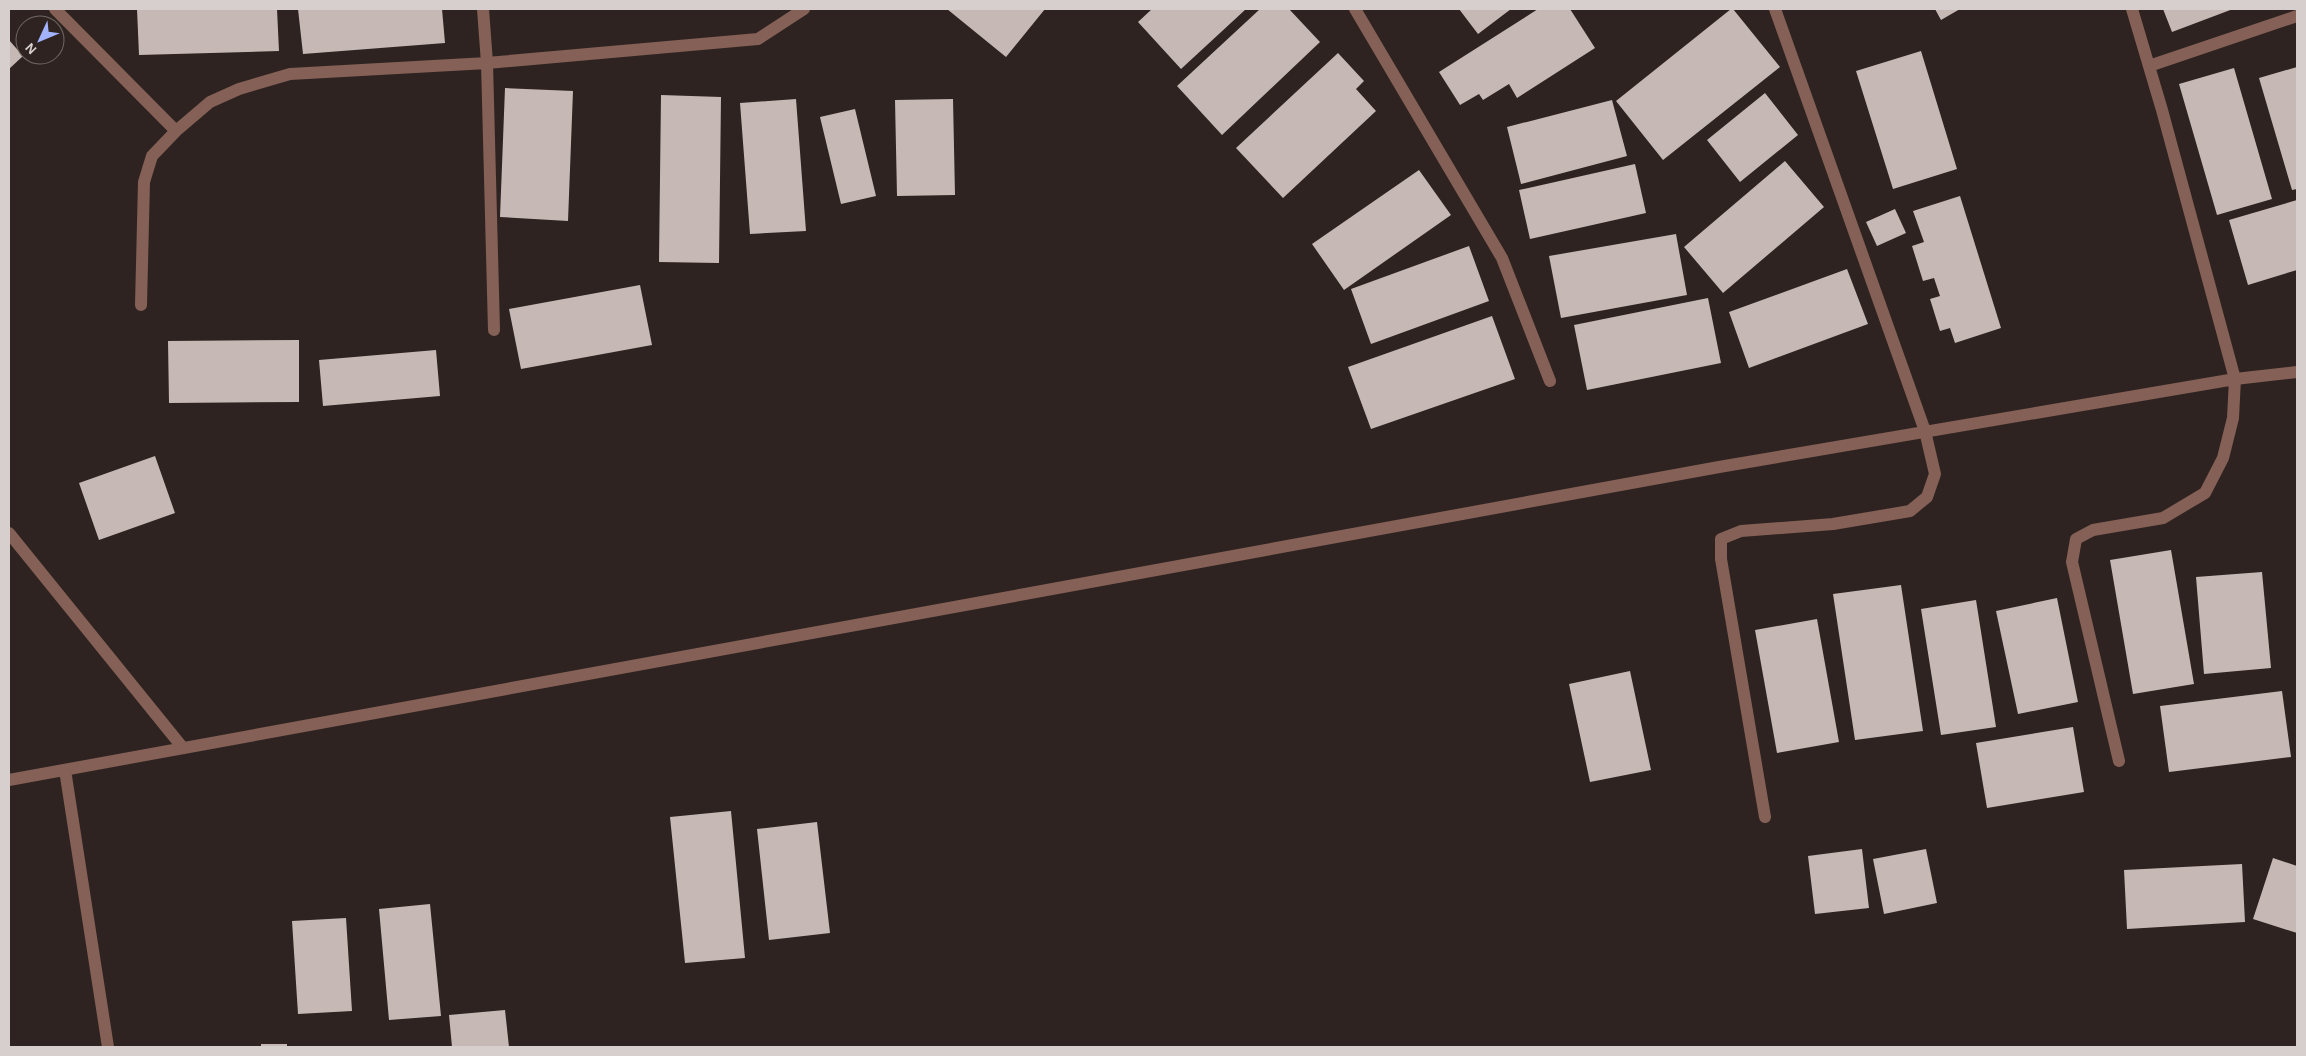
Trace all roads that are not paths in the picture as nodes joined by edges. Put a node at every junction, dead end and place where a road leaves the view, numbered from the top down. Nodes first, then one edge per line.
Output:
1 (55, 9) edge
2 (482, 9) edge
3 (804, 9) edge
4 (1355, 9) edge
5 (1775, 9) edge
6 (2132, 9) edge
7 (2297, 16) edge
8 (487, 63) junction
9 (2149, 66) junction
10 (176, 130) junction
11 (141, 304) dead end
12 (494, 330) dead end
13 (2297, 372) edge
14 (2235, 379) junction
15 (1550, 381) dead end
16 (1925, 432) junction
17 (9, 533) edge
18 (183, 748) junction
19 (2119, 761) dead end
20 (65, 770) junction
21 (9, 780) edge
22 (1765, 817) dead end
23 (108, 1047) edge

1 - 10 street
2 - 8 street
3 - 8 street
4 - 15 street
5 - 16 street
6 - 9 street
7 - 9 street
8 - 10 street
8 - 12 street
9 - 14 street
10 - 11 street
13 - 14 street
14 - 16 street
14 - 19 street
16 - 18 street
16 - 22 street
17 - 18 street
18 - 20 street
20 - 21 street
20 - 23 street

